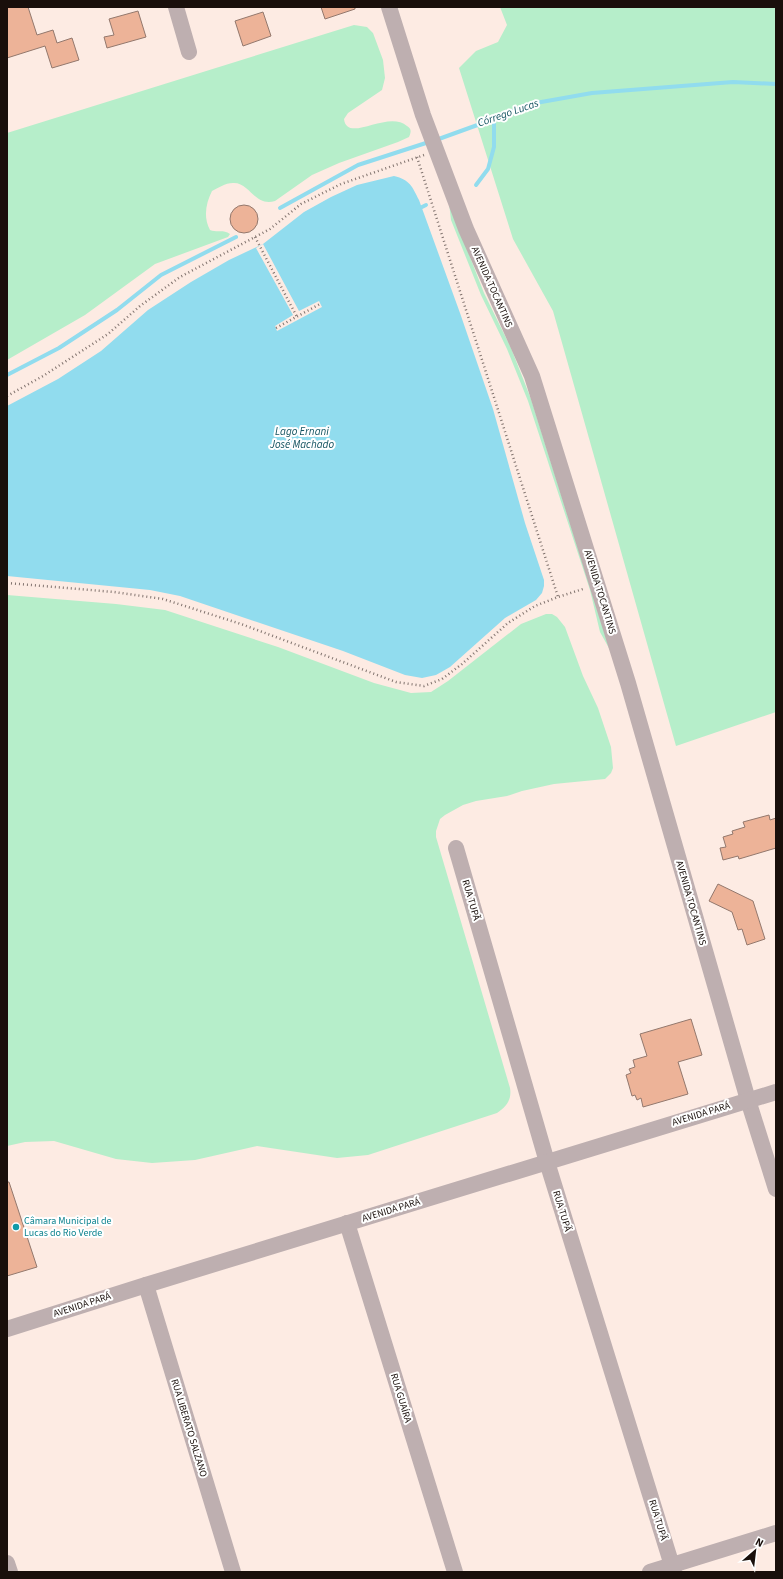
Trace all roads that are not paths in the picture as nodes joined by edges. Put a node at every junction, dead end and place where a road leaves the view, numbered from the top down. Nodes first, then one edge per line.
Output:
1 (176, 7) edge
2 (389, 7) edge
3 (189, 52) dead end
4 (456, 848) dead end
5 (776, 1092) edge
6 (748, 1100) junction
7 (547, 1162) junction
8 (776, 1189) edge
9 (346, 1223) junction
10 (146, 1285) junction
11 (7, 1329) edge
12 (776, 1533) edge
13 (7, 1563) edge
14 (673, 1569) edge
15 (10, 1572) edge
16 (233, 1572) edge
17 (455, 1572) edge
18 (650, 1572) edge

1 - 3 street
2 - 6 street, AVENIDA TOCANTINS
4 - 7 street, RUA TUPÃ
5 - 6 street, AVENIDA PARÁ
6 - 7 street, AVENIDA PARÁ
6 - 8 street, AVENIDA TOCANTINS
7 - 9 street, AVENIDA PARÁ
7 - 14 street, RUA TUPÃ
9 - 10 street, AVENIDA PARÁ
9 - 17 street, RUA GUAÍRA
10 - 11 street, AVENIDA PARÁ
10 - 16 street, RUA LIBERATO SALZANO
12 - 14 street
13 - 15 street
14 - 18 street

